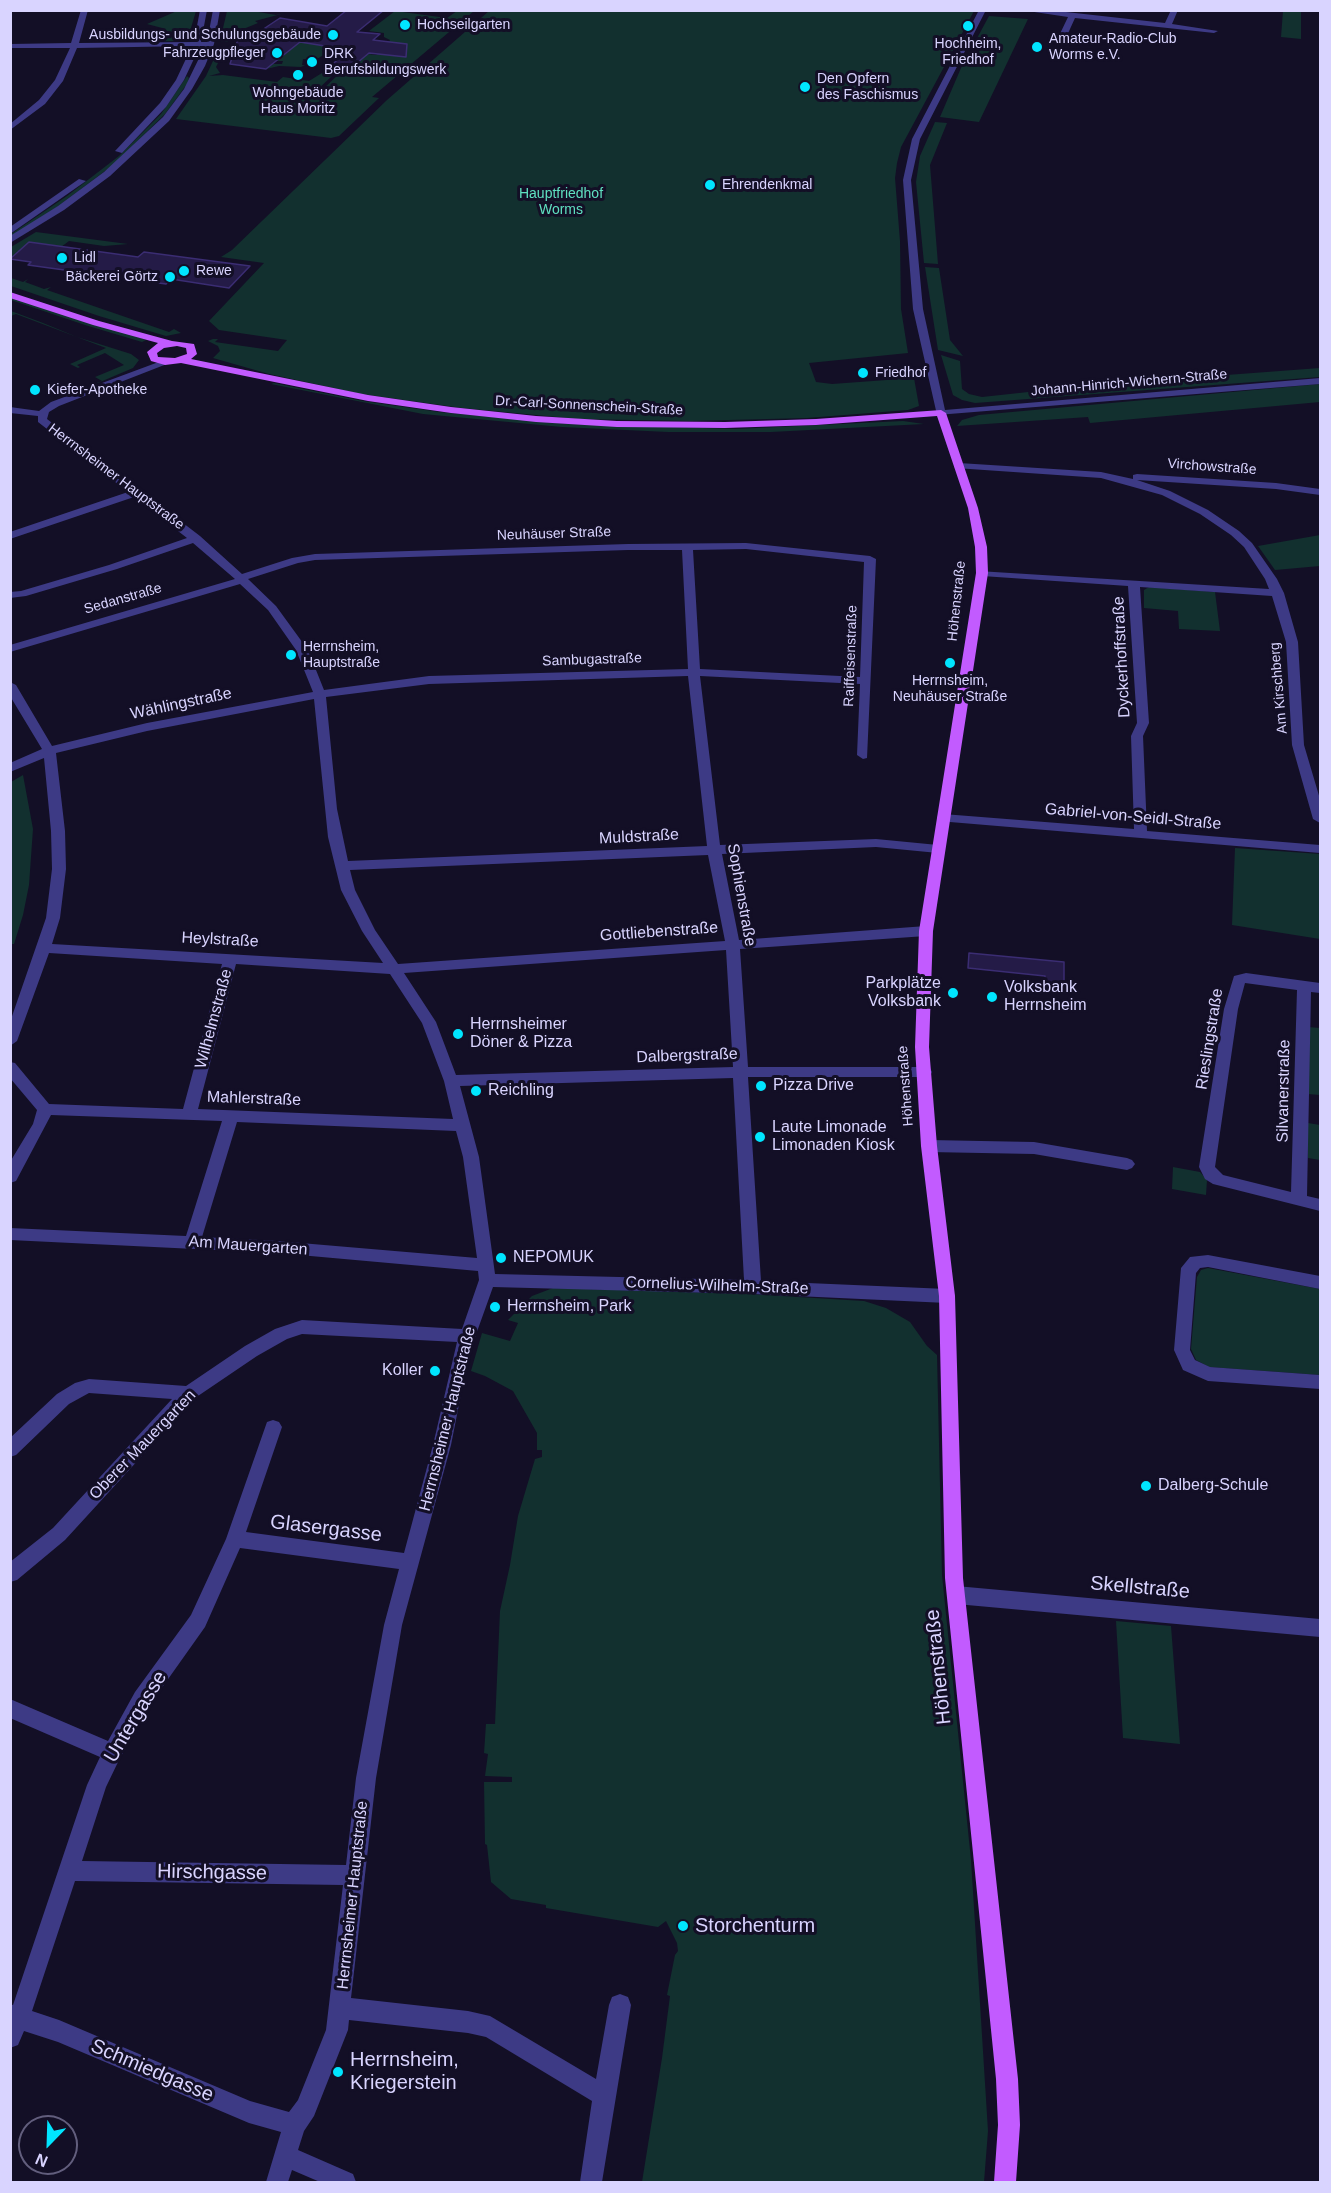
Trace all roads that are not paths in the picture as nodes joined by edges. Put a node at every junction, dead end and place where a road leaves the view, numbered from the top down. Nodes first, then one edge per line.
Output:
1 (85, 10) edge
2 (204, 10) edge
3 (217, 10) edge
4 (983, 10) edge
5 (1024, 10) edge
6 (1175, 10) edge
7 (1036, 11) edge
8 (1072, 16) junction
9 (1167, 26) junction
10 (1214, 31) dead end
11 (1061, 40) dead end
12 (196, 44) junction
13 (210, 44) junction
14 (75, 45) junction
15 (10, 46) edge
16 (10, 128) edge
17 (107, 161) dead end
18 (98, 168) dead end
19 (10, 231) edge
20 (10, 240) edge
21 (10, 295) edge
22 (10, 302) edge
23 (169, 343) junction
24 (192, 354) junction
25 (153, 355) junction
26 (182, 360) junction
27 (167, 362) junction
28 (240, 371) junction
29 (1320, 381) edge
30 (98, 388) junction
31 (14, 413) edge
32 (941, 413) junction
33 (42, 414) junction
34 (958, 466) junction
35 (1101, 475) junction
36 (137, 492) junction
37 (1320, 492) edge
38 (10, 536) edge
39 (196, 538) junction
40 (687, 546) junction
41 (870, 559) joint
42 (982, 573) junction
43 (242, 579) junction
44 (1134, 584) junction
45 (1278, 593) junction
46 (16, 594) edge
47 (10, 649) edge
48 (694, 672) junction
49 (865, 681) junction
50 (10, 686) edge
51 (320, 694) junction
52 (49, 751) junction
53 (863, 754) dead end
54 (10, 768) edge
55 (943, 818) junction
56 (1320, 819) edge
57 (1141, 834) junction
58 (714, 849) junction
59 (938, 849) junction
60 (1320, 849) edge
61 (342, 866) junction
62 (926, 931) junction
63 (733, 945) junction
64 (43, 948) junction
65 (230, 959) junction
66 (395, 969) junction
67 (1304, 986) junction
68 (1320, 988) edge
69 (10, 1041) edge
70 (10, 1067) edge
71 (925, 1071) junction
72 (739, 1072) junction
73 (451, 1081) junction
74 (45, 1109) junction
75 (189, 1114) junction
76 (231, 1116) junction
77 (462, 1125) junction
78 (930, 1146) junction
79 (1127, 1164) dead end
80 (10, 1177) edge
81 (1299, 1198) junction
82 (1320, 1205) edge
83 (10, 1234) edge
84 (193, 1241) junction
85 (486, 1273) junction
86 (1320, 1283) edge
87 (753, 1287) junction
88 (947, 1296) junction
89 (466, 1336) junction
90 (1320, 1382) edge
91 (189, 1393) junction
92 (273, 1427) dead end
93 (10, 1450) edge
94 (235, 1539) junction
95 (411, 1562) junction
96 (10, 1574) edge
97 (956, 1595) junction
98 (1320, 1628) edge
99 (10, 1708) edge
100 (112, 1753) junction
101 (68, 1870) junction
102 (355, 1875) junction
103 (620, 2005) dead end
104 (341, 2008) junction
105 (15, 2016) edge
106 (10, 2037) edge
107 (604, 2096) junction
108 (294, 2125) junction
109 (286, 2156) junction
110 (277, 2182) edge
111 (345, 2182) edge
112 (591, 2182) edge
113 (1005, 2182) edge

1 - 14 street
2 - 12 street
3 - 13 street
4 - 32 street, Höhenstraße
5 - 7 street
6 - 9 street
7 - 8 street
8 - 9 street
8 - 11 street
9 - 10 street
12 - 13 street
12 - 14 street
12 - 17 street
13 - 20 street
14 - 15 street
14 - 16 street
18 - 19 street
21 - 23 main road
22 - 25 main road
23 - 24 main road, Dr.-Carl-Sonnenschein-Straße
23 - 25 main road
24 - 26 main road
24 - 28 main road, Dr.-Carl-Sonnenschein-Straße
25 - 27 main road
25 - 30 street, Herrnsheimer Hauptstraße
26 - 27 main road
26 - 28 main road, Dr.-Carl-Sonnenschein-Straße
27 - 30 street, Herrnsheimer Hauptstraße
28 - 32 main road, Dr.-Carl-Sonnenschein-Straße
29 - 32 street, Johann-Hinrich-Wichern-Straße
30 - 33 street, Herrnsheimer Hauptstraße
31 - 33 street, Herrnsheimer Hauptstraße
32 - 34 main road, Höhenstraße
33 - 36 street, Herrnsheimer Hauptstraße
34 - 35 street, Am Kirschberg
34 - 42 main road, Höhenstraße
35 - 37 street, Virchowstraße
35 - 45 street, Am Kirschberg
36 - 38 street
36 - 39 street, Herrnsheimer Hauptstraße
39 - 43 street, Herrnsheimer Hauptstraße
39 - 46 street, Herrnsheimer Hauptstraße
40 - 41 street, Neuhäuser Straße
40 - 43 street, Neuhäuser Straße
40 - 48 street, Sophienstraße
41 - 49 street, Raiffeisenstraße
42 - 44 street, Dyckerhoffstraße
42 - 55 main road, Höhenstraße
43 - 47 street, Sedanstraße
43 - 51 street, Herrnsheimer Hauptstraße
44 - 45 street, Dyckerhoffstraße
44 - 57 street, Dyckerhoffstraße
45 - 56 street, Am Kirschberg
48 - 49 street, Sambugastraße
48 - 51 street, Sambugastraße
48 - 58 street, Sophienstraße
49 - 53 street, Raiffeisenstraße
50 - 52 street
51 - 52 street, Wählingstraße
51 - 61 street, Herrnsheimer Hauptstraße
52 - 54 street, Wählingstraße
52 - 64 street
55 - 57 street, Gabriel-von-Seidl-Straße
55 - 59 main road, Höhenstraße
57 - 60 street, Gabriel-von-Seidl-Straße
58 - 59 street, Muldstraße
58 - 61 street, Muldstraße
58 - 63 street, Sophienstraße
59 - 62 main road, Höhenstraße
61 - 66 street, Herrnsheimer Hauptstraße
62 - 63 street, Gottliebenstraße
62 - 71 main road, Höhenstraße
63 - 66 street, Gottliebenstraße
63 - 72 street, Sophienstraße
64 - 65 street, Heylstraße
64 - 69 street
65 - 66 street, Heylstraße
65 - 75 street, Wilhelmstraße
66 - 73 street, Herrnsheimer Hauptstraße
67 - 68 street, Rieslingstraße
67 - 81 street, Silvanerstraße
67 - 81 street, Rieslingstraße
70 - 74 street
71 - 72 street, Dalbergstraße
71 - 78 main road, Höhenstraße
72 - 73 street, Dalbergstraße
72 - 87 street, Sophienstraße
73 - 77 street, Herrnsheimer Hauptstraße
74 - 75 street, Mahlerstraße
74 - 80 street
75 - 76 street, Mahlerstraße
76 - 77 street, Mahlerstraße
76 - 84 street
77 - 85 street, Herrnsheimer Hauptstraße
78 - 79 street, Höhenstraße
78 - 88 main road, Höhenstraße
81 - 82 street
83 - 84 street, Am Mauergarten
84 - 85 street, Am Mauergarten
85 - 87 street, Cornelius-Wilhelm-Straße
85 - 89 street, Herrnsheimer Hauptstraße
86 - 90 street
87 - 88 street, Cornelius-Wilhelm-Straße
88 - 97 main road, Höhenstraße
89 - 91 street, Oberer Mauergarten
89 - 95 street, Herrnsheimer Hauptstraße
91 - 93 street
91 - 96 street, Oberer Mauergarten
92 - 94 street, Untergasse
94 - 95 street, Glasergasse
94 - 100 street, Untergasse
95 - 102 street, Herrnsheimer Hauptstraße
97 - 98 street, Skellstraße
97 - 113 main road, Höhenstraße
99 - 100 street
100 - 101 street, Untergasse
101 - 102 street, Hirschgasse
101 - 105 street, Untergasse
102 - 104 street, Herrnsheimer Hauptstraße
103 - 107 street
104 - 107 street
104 - 108 street, Herrnsheimer Hauptstraße
105 - 106 street, Untergasse
105 - 108 street, Schmiedgasse
107 - 112 street
108 - 109 street, Herrnsheimer Hauptstraße
109 - 110 street, Herrnsheimer Hauptstraße
109 - 111 street

